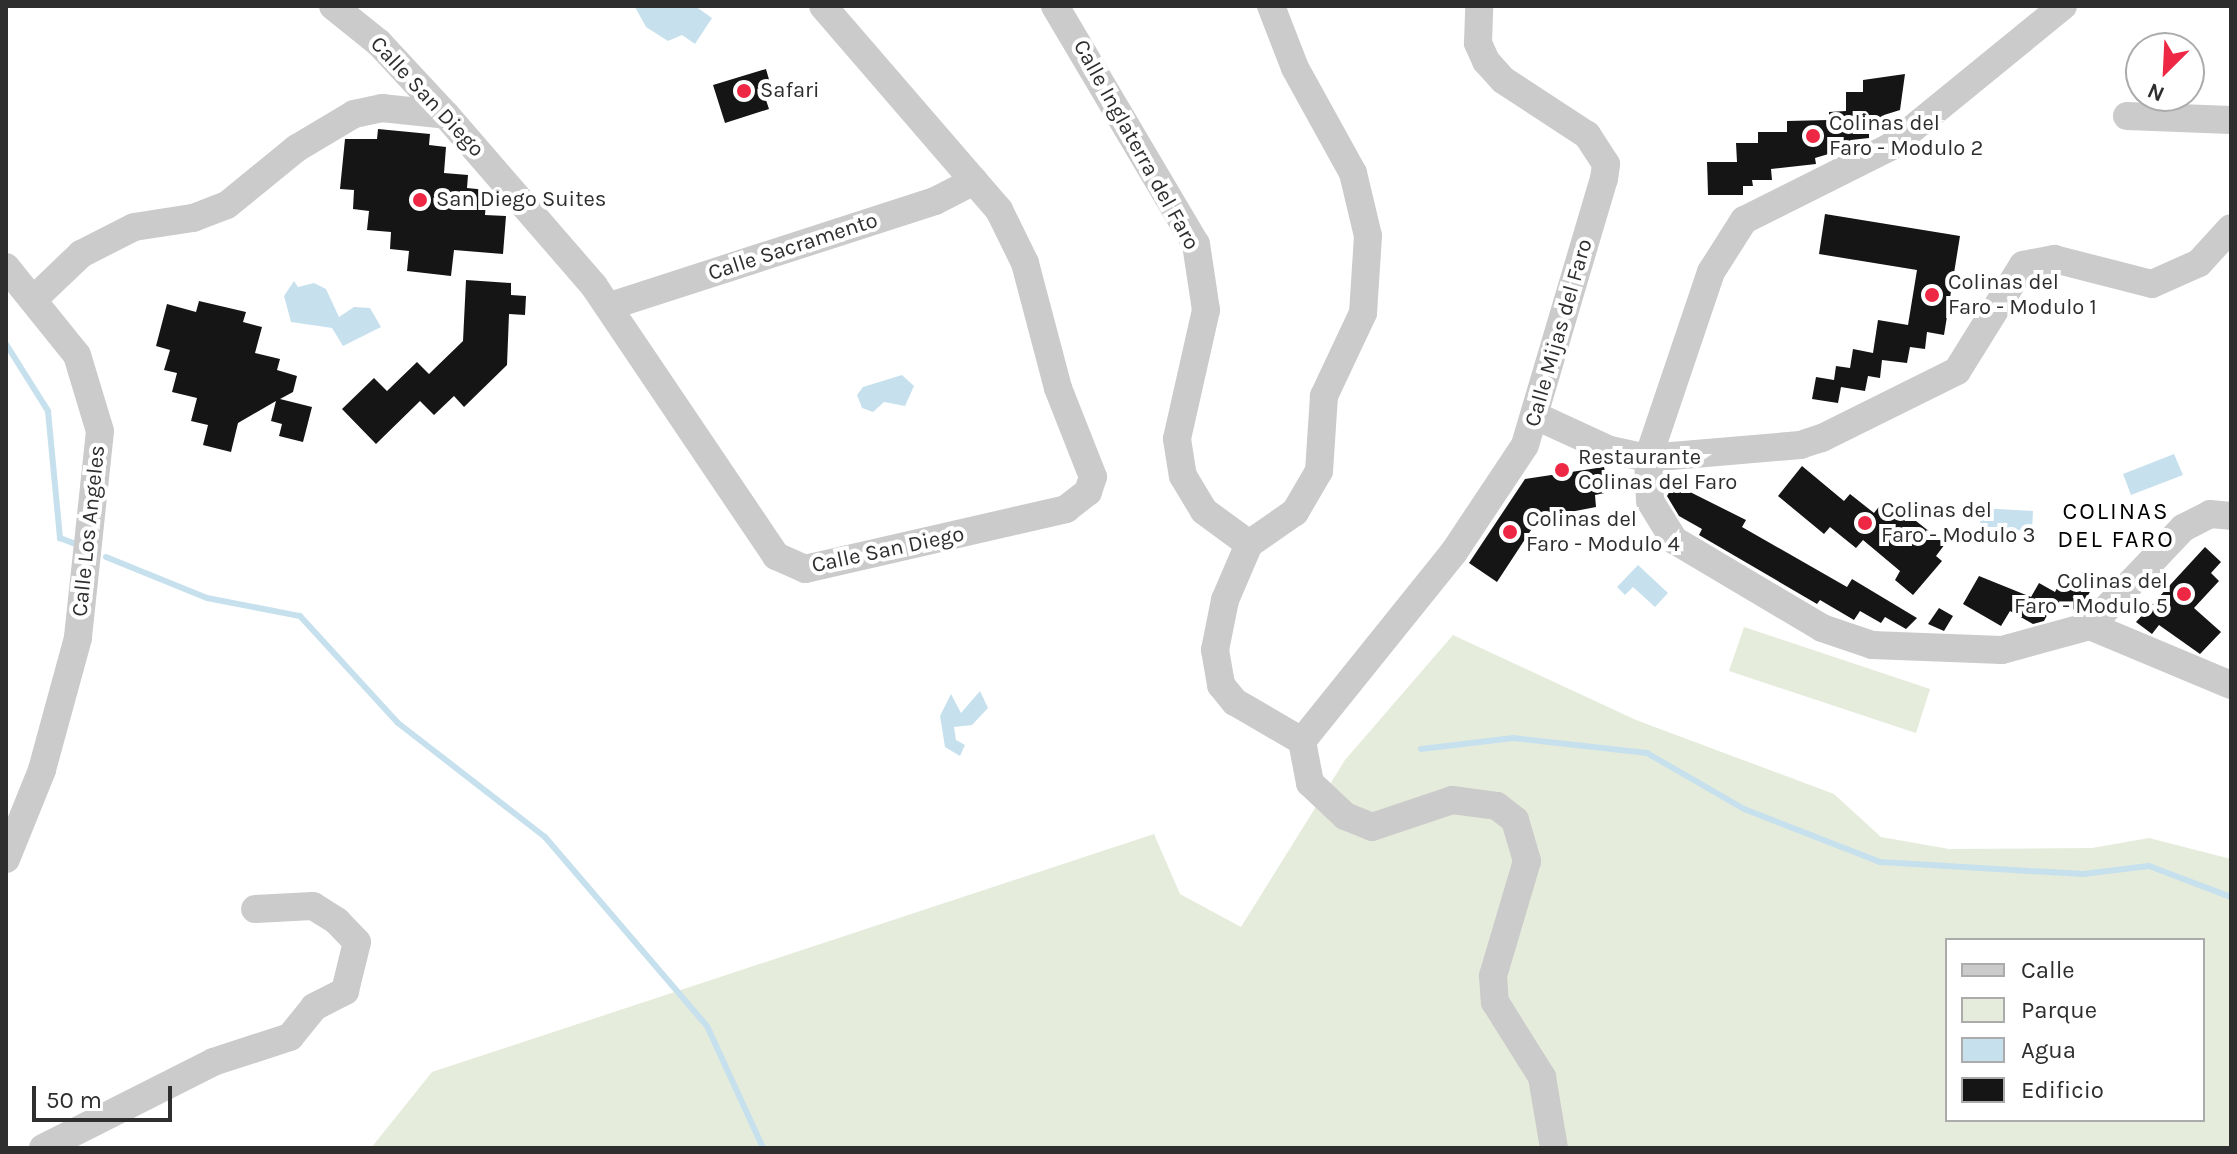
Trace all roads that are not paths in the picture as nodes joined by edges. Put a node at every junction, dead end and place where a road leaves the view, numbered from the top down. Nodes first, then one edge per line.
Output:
1 (333, 6) edge
2 (823, 6) edge
3 (1055, 6) edge
4 (1271, 6) edge
5 (1479, 6) edge
6 (2063, 6) edge
7 (446, 115) junction
8 (2127, 116) dead end
9 (2231, 120) edge
10 (974, 181) junction
11 (2231, 228) edge
12 (6, 267) edge
13 (35, 298) junction
14 (610, 306) junction
15 (1536, 416) junction
16 (1648, 458) junction
17 (2231, 516) edge
18 (1249, 544) junction
19 (2090, 626) junction
20 (2231, 685) edge
21 (1302, 741) junction
22 (6, 859) edge
23 (255, 909) dead end
24 (43, 1148) edge
25 (1554, 1148) edge

1 - 7 street, Calle San Diego
2 - 10 street, Calle San Diego
3 - 18 street, Calle Inglaterra del Faro
4 - 18 street
5 - 15 street, Calle Mijas del Faro
6 - 16 street
7 - 13 street
7 - 14 street, Calle San Diego
8 - 9 street
10 - 14 street, Calle Sacramento
10 - 14 street, Calle San Diego
11 - 16 street
12 - 13 street, Calle Los Angeles
13 - 22 street, Calle Los Angeles
15 - 16 street
15 - 21 street, Calle Mijas del Faro
16 - 19 street
17 - 19 street
18 - 21 street
19 - 20 street
21 - 25 street
23 - 24 street

